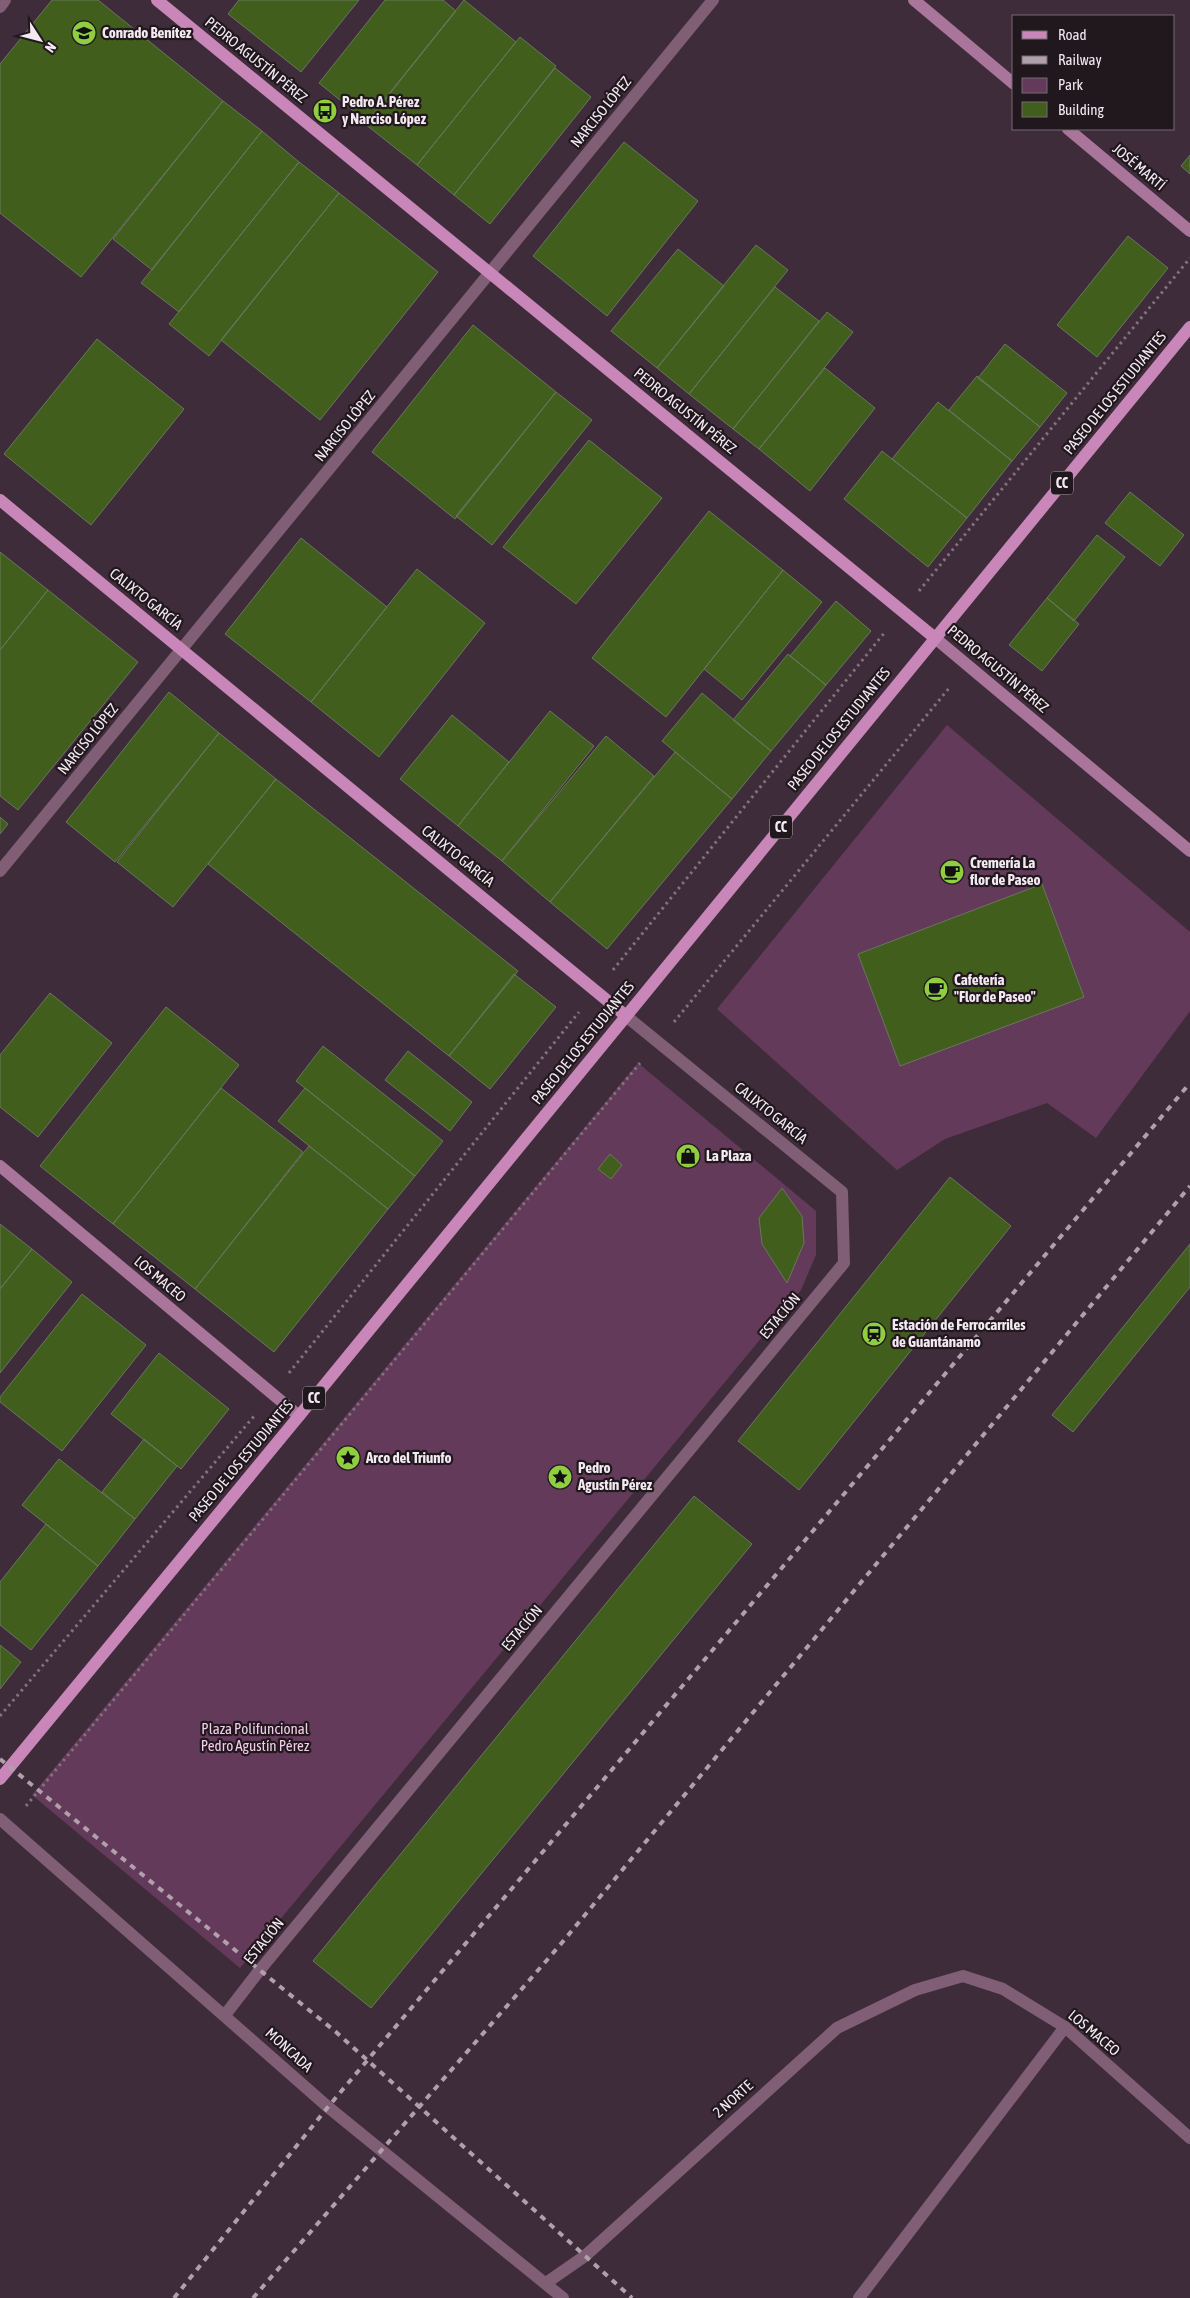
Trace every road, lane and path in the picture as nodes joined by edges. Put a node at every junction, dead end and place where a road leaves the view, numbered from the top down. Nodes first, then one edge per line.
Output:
1 (6, 0) edge
2 (157, 0) edge
3 (713, 0) edge
4 (914, 0) edge
5 (0, 7) edge
6 (1012, 82) edge
7 (1069, 130) edge
8 (1190, 231) edge
9 (491, 273) junction
10 (1190, 327) edge
11 (0, 500) edge
12 (935, 638) junction
13 (182, 650) junction
14 (968, 665) junction
15 (1190, 851) edge
16 (0, 872) edge
17 (626, 1016) junction
18 (658, 1042) junction
19 (0, 1166) edge
20 (844, 1263) joint
21 (299, 1416) junction
22 (0, 1779) edge
23 (4, 1823) edge
24 (963, 1976) joint
25 (226, 2015) junction
26 (1065, 2027) junction
27 (1187, 2132) edge
28 (546, 2283) junction
29 (563, 2298) edge
30 (859, 2298) edge

1 - 5 street
2 - 9 main road, PEDRO AGUSTÍN PÉREZ
3 - 9 street, NARCISO LÓPEZ
4 - 6 street
7 - 8 street, JOSÉ MARTÍ
9 - 12 main road, PEDRO AGUSTÍN PÉREZ
9 - 13 street, NARCISO LÓPEZ
10 - 12 main road, PASEO DE LOS ESTUDIANTES / CC
11 - 13 main road, CALIXTO GARCÍA
12 - 14 street, PEDRO AGUSTÍN PÉREZ
12 - 17 main road, PASEO DE LOS ESTUDIANTES / CC
13 - 16 street, NARCISO LÓPEZ
13 - 17 main road, CALIXTO GARCÍA
14 - 15 street, PEDRO AGUSTÍN PÉREZ
14 - 18 path
17 - 18 street, CALIXTO GARCÍA
17 - 21 main road, PASEO DE LOS ESTUDIANTES / CC
18 - 20 street, CALIXTO GARCÍA
18 - 23 path
19 - 21 street, LOS MACEO
20 - 25 street, ESTACIÓN
21 - 22 main road, PASEO DE LOS ESTUDIANTES / CC
23 - 25 street, MONCADA
24 - 26 street, LOS MACEO
24 - 28 street, 2 NORTE
25 - 28 street, MONCADA
26 - 27 street, LOS MACEO
26 - 30 street
28 - 29 street, MONCADA

